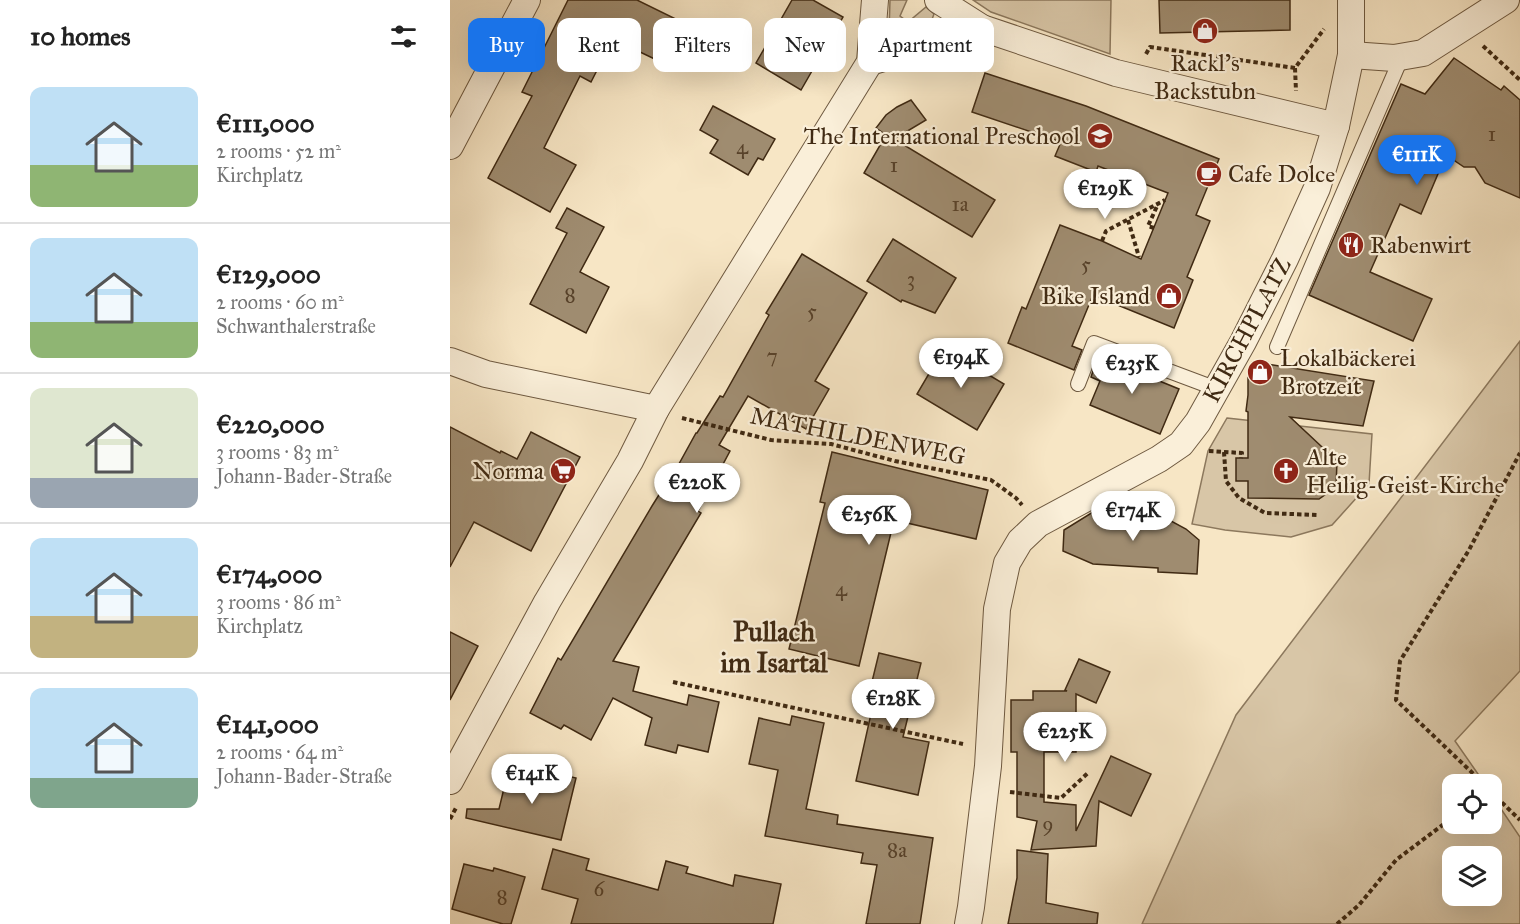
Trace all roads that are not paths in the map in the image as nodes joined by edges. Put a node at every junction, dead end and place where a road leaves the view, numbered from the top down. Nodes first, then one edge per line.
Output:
1 (527, 0) edge
2 (875, 0) edge
3 (938, 0) edge
4 (1506, 0) edge
5 (1351, 6) edge
6 (874, 18) edge
7 (966, 18) edge
8 (994, 32) edge
9 (1351, 55) junction
10 (1402, 56) junction
11 (864, 72) edge
12 (1336, 126) junction
13 (450, 146) edge
14 (1277, 347) dead end
15 (450, 361) edge
16 (1078, 384) dead end
17 (1216, 389) junction
18 (656, 409) junction
19 (450, 781) edge
20 (968, 924) edge

1 - 13 street
2 - 6 street
3 - 7 street
4 - 10 street
5 - 9 street, KIRCHPLATZ
8 - 12 street
9 - 10 street
9 - 12 street, KIRCHPLATZ
10 - 14 lane
11 - 18 street
12 - 17 street, KIRCHPLATZ
15 - 18 street
16 - 17 lane
17 - 20 street, KIRCHPLATZ
18 - 19 street

